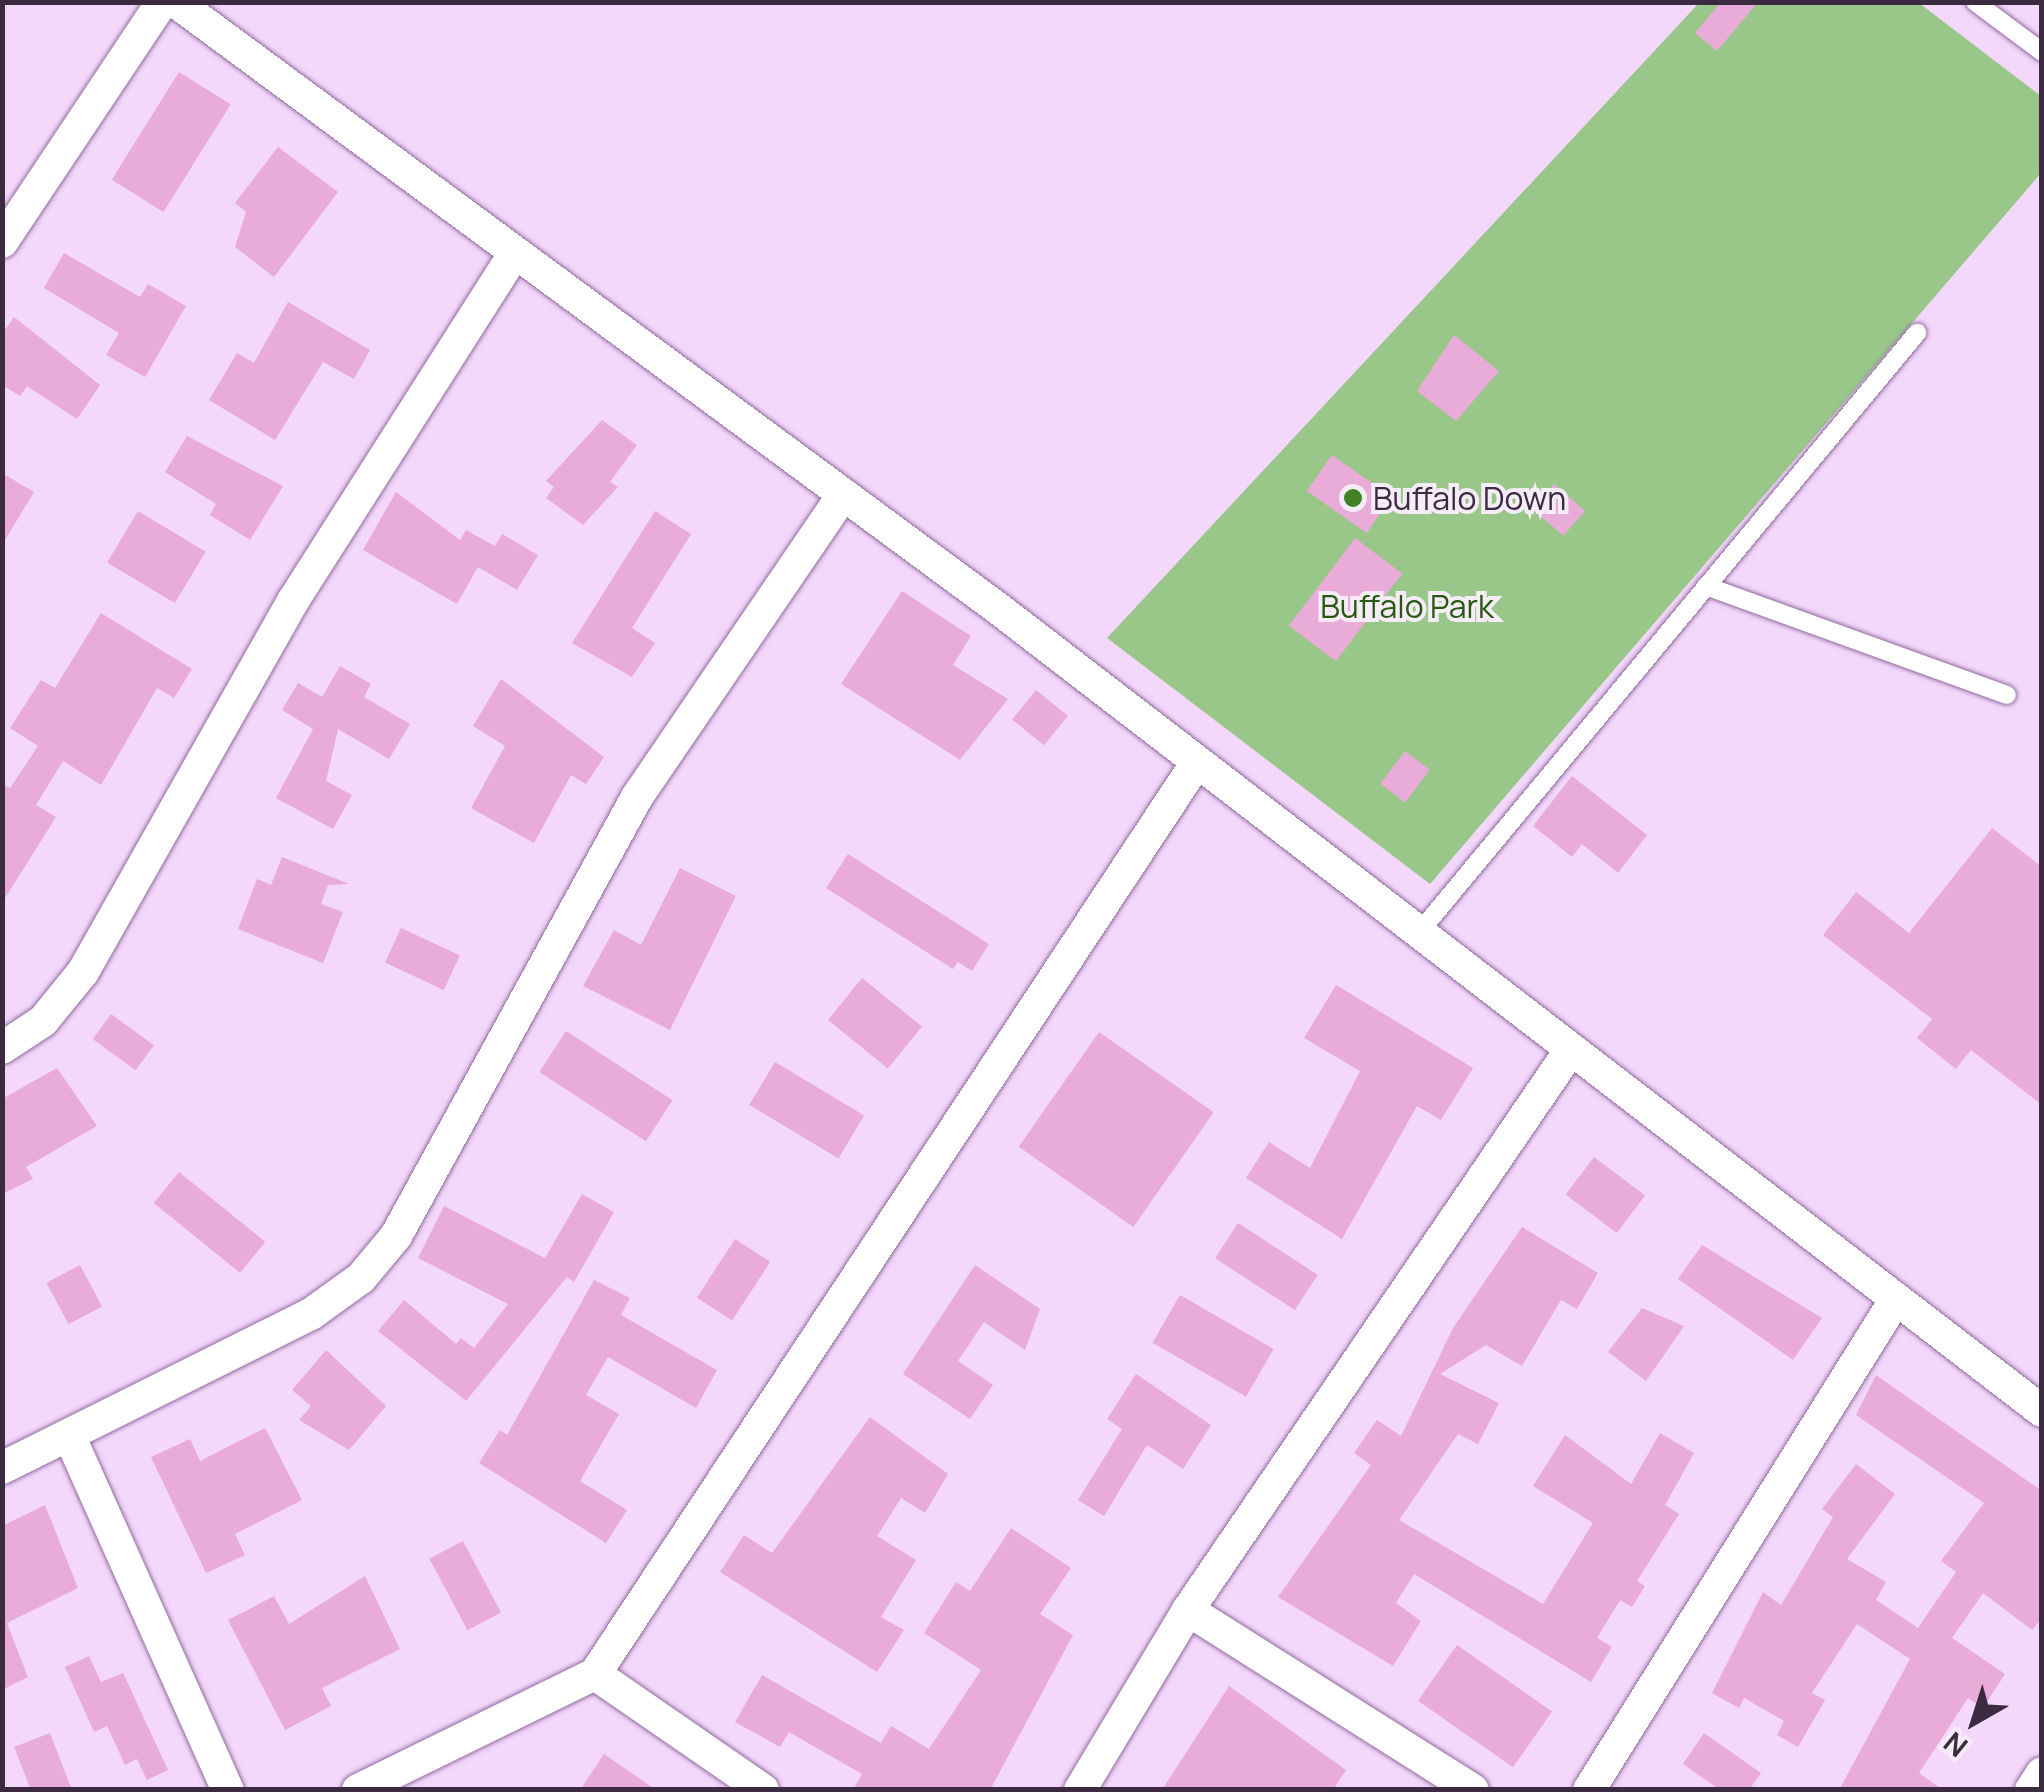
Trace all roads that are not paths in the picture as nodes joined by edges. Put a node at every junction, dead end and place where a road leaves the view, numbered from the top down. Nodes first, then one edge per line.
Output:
1 (162, 2) edge
2 (176, 2) edge
3 (1975, 2) edge
4 (2042, 52) edge
5 (2, 242) edge
6 (514, 254) junction
7 (1917, 333) dead end
8 (842, 496) junction
9 (1706, 586) junction
10 (2007, 695) dead end
11 (1196, 765) junction
12 (1417, 935) junction
13 (2, 1048) edge
14 (1569, 1052) junction
15 (1894, 1302) junction
16 (2042, 1411) edge
17 (68, 1434) junction
18 (2, 1468) edge
19 (1188, 1610) junction
20 (595, 1674) junction
21 (2042, 1774) edge
22 (228, 1790) edge
23 (358, 1790) edge
24 (762, 1790) edge
25 (1080, 1790) edge
26 (1473, 1790) edge
27 (1589, 1790) edge
28 (2031, 1790) edge

1 - 5 street
2 - 6 street
3 - 4 lane
6 - 8 street
6 - 13 street
7 - 9 lane
8 - 11 street
8 - 17 street
9 - 10 lane
9 - 12 lane
11 - 12 street
11 - 20 street
12 - 14 street
14 - 15 street
14 - 19 street
15 - 16 street
15 - 27 street
17 - 18 street
17 - 22 street
19 - 25 street
19 - 26 street
20 - 23 street
20 - 24 street
21 - 28 street

